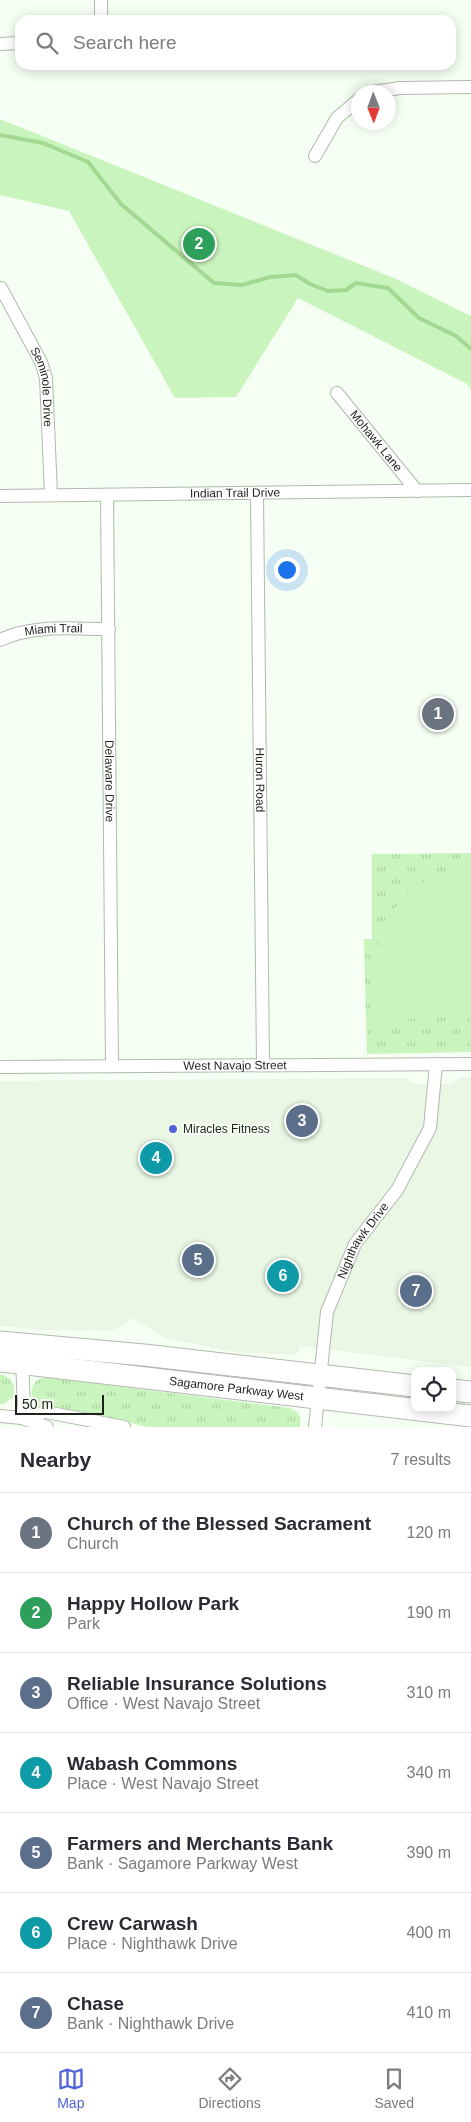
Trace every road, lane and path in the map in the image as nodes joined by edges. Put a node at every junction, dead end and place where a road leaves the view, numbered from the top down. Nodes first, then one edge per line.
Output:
1 (101, 0) edge
2 (101, 15) edge
3 (0, 44) edge
4 (15, 44) edge
5 (471, 86) edge
6 (396, 89) edge
7 (351, 106) edge
8 (314, 156) dead end
9 (1, 288) edge
10 (337, 393) dead end
11 (471, 490) edge
12 (417, 491) junction
13 (51, 495) junction
14 (106, 495) junction
15 (257, 495) junction
16 (0, 496) edge
17 (109, 629) junction
18 (0, 640) edge
19 (436, 1064) junction
20 (471, 1064) edge
21 (263, 1065) junction
22 (112, 1066) junction
23 (0, 1067) edge
24 (0, 1342) edge
25 (0, 1361) edge
26 (22, 1362) junction
27 (320, 1375) junction
28 (411, 1386) edge
29 (456, 1390) edge
30 (471, 1392) edge
31 (318, 1398) junction
32 (0, 1416) edge
33 (471, 1416) edge
34 (22, 1418) junction
35 (47, 1427) edge
36 (124, 1427) edge
37 (315, 1427) edge

1 - 2 street
3 - 4 street
5 - 6 street
7 - 8 street
9 - 13 street, Seminole Drive
10 - 12 street, Mohawk Lane
11 - 12 street, Indian Trail Drive
12 - 15 street, Indian Trail Drive
13 - 14 street, Indian Trail Drive
13 - 16 street, Indian Trail Drive
14 - 15 street, Indian Trail Drive
14 - 17 street, Delaware Drive
15 - 21 street, Huron Road
17 - 18 street, Miami Trail
17 - 22 street, Delaware Drive
19 - 20 street, West Navajo Street
19 - 21 street, West Navajo Street
19 - 27 street, Nighthawk Drive
21 - 22 street, West Navajo Street
22 - 23 street, West Navajo Street
24 - 27 highway, Sagamore Parkway West
25 - 26 highway, Sagamore Parkway West
26 - 31 highway, Sagamore Parkway West
26 - 34 street
27 - 28 highway, Sagamore Parkway West
27 - 31 street, Nighthawk Drive
29 - 30 highway
31 - 33 highway, Sagamore Parkway West
31 - 37 street, Nighthawk Drive
32 - 34 street
34 - 35 street
34 - 36 street

